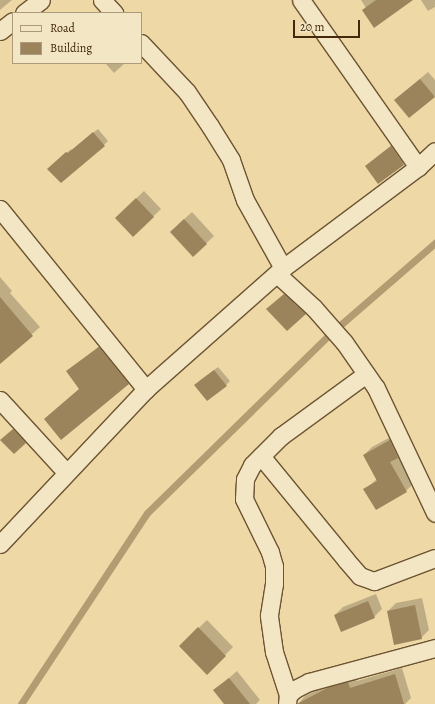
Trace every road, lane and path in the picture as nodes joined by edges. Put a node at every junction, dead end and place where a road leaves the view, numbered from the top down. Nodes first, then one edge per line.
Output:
1 (41, 0) edge
2 (102, 0) edge
3 (301, 0) edge
4 (25, 12) edge
5 (113, 12) edge
6 (12, 22) edge
7 (0, 31) edge
8 (142, 44) edge
9 (435, 151) edge
10 (418, 167) junction
11 (0, 209) edge
12 (280, 271) junction
13 (366, 374) junction
14 (146, 390) junction
15 (0, 400) edge
16 (261, 456) junction
17 (66, 472) junction
18 (435, 513) edge
19 (0, 544) edge
20 (435, 558) edge
21 (435, 648) edge
22 (288, 700) edge

1 - 4 street
2 - 5 street
3 - 10 street
6 - 7 street
8 - 12 street
9 - 10 street
10 - 12 street
11 - 14 street
12 - 13 street
12 - 14 street
13 - 16 street
13 - 18 street
14 - 17 street
15 - 17 street
16 - 20 street
16 - 22 street
17 - 19 street
21 - 22 street

